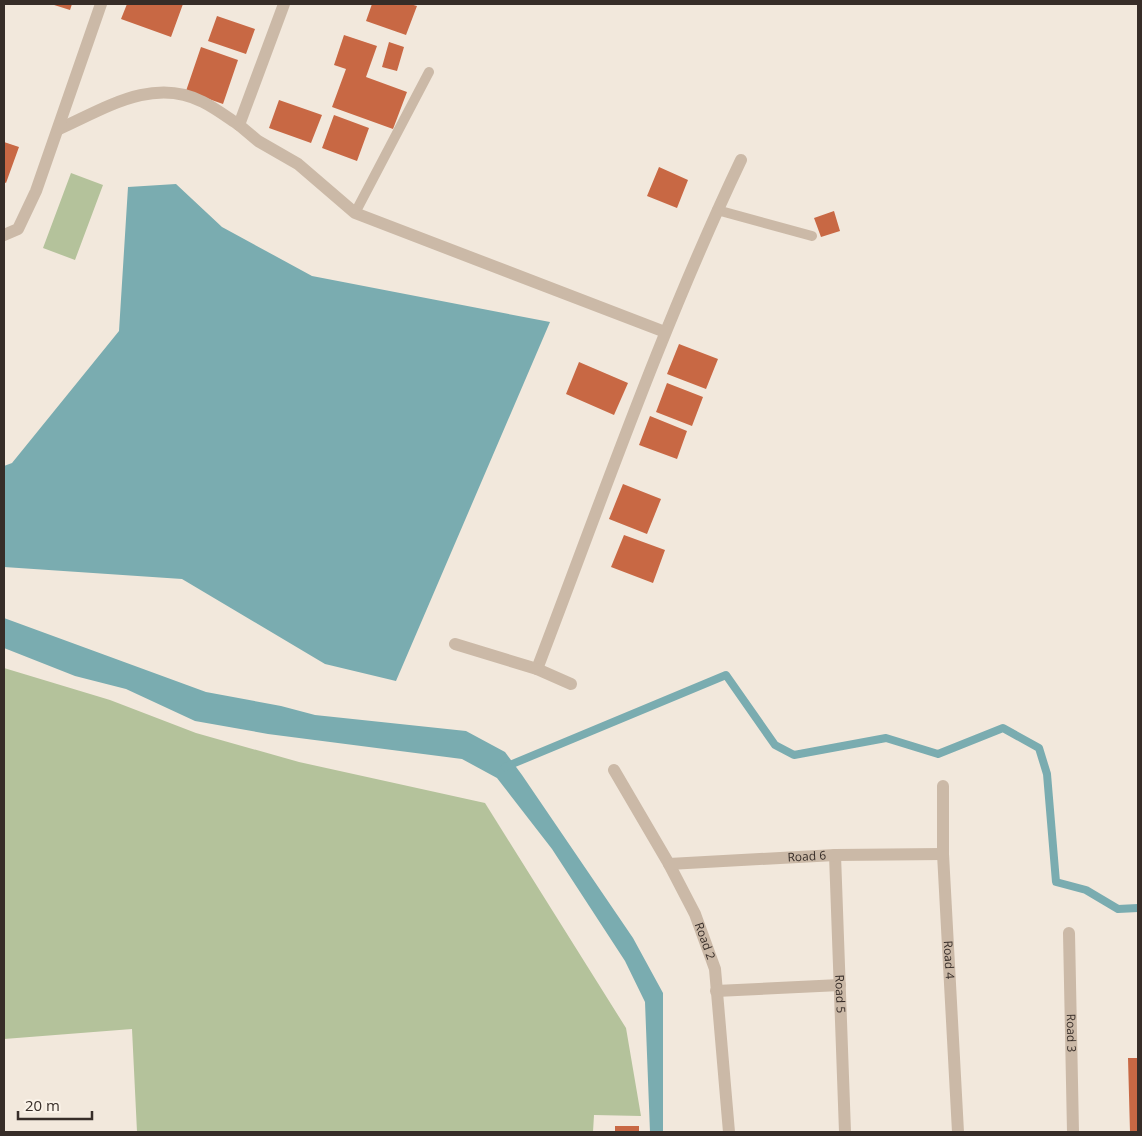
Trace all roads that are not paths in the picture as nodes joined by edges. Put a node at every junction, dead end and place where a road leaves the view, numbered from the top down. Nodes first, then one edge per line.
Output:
1 (101, 4) edge
2 (284, 4) edge
3 (429, 72) dead end
4 (238, 125) junction
5 (59, 129) junction
6 (741, 160) dead end
7 (718, 210) junction
8 (355, 213) junction
9 (4, 235) edge
10 (812, 236) dead end
11 (665, 332) junction
12 (455, 644) dead end
13 (537, 669) junction
14 (571, 684) dead end
15 (614, 770) dead end
16 (943, 786) dead end
17 (943, 854) junction
18 (835, 855) junction
19 (669, 864) junction
20 (1069, 933) dead end
21 (840, 985) junction
22 (716, 991) junction
23 (729, 1132) edge
24 (846, 1132) edge
25 (958, 1132) edge
26 (1073, 1132) edge

1 - 5 street
2 - 4 street
3 - 8 lane
4 - 5 street
4 - 8 street
5 - 9 street
6 - 7 street
7 - 10 lane
7 - 11 street
8 - 11 street
11 - 13 street
12 - 13 street
13 - 14 street
15 - 19 street, Road 2
16 - 17 street, Road 4
17 - 18 street, Road 6
17 - 25 street, Road 4
18 - 19 street, Road 6
18 - 21 street, Road 5
19 - 22 street, Road 2
20 - 26 street, Road 3
21 - 22 street
21 - 24 street, Road 5
22 - 23 street, Road 2

